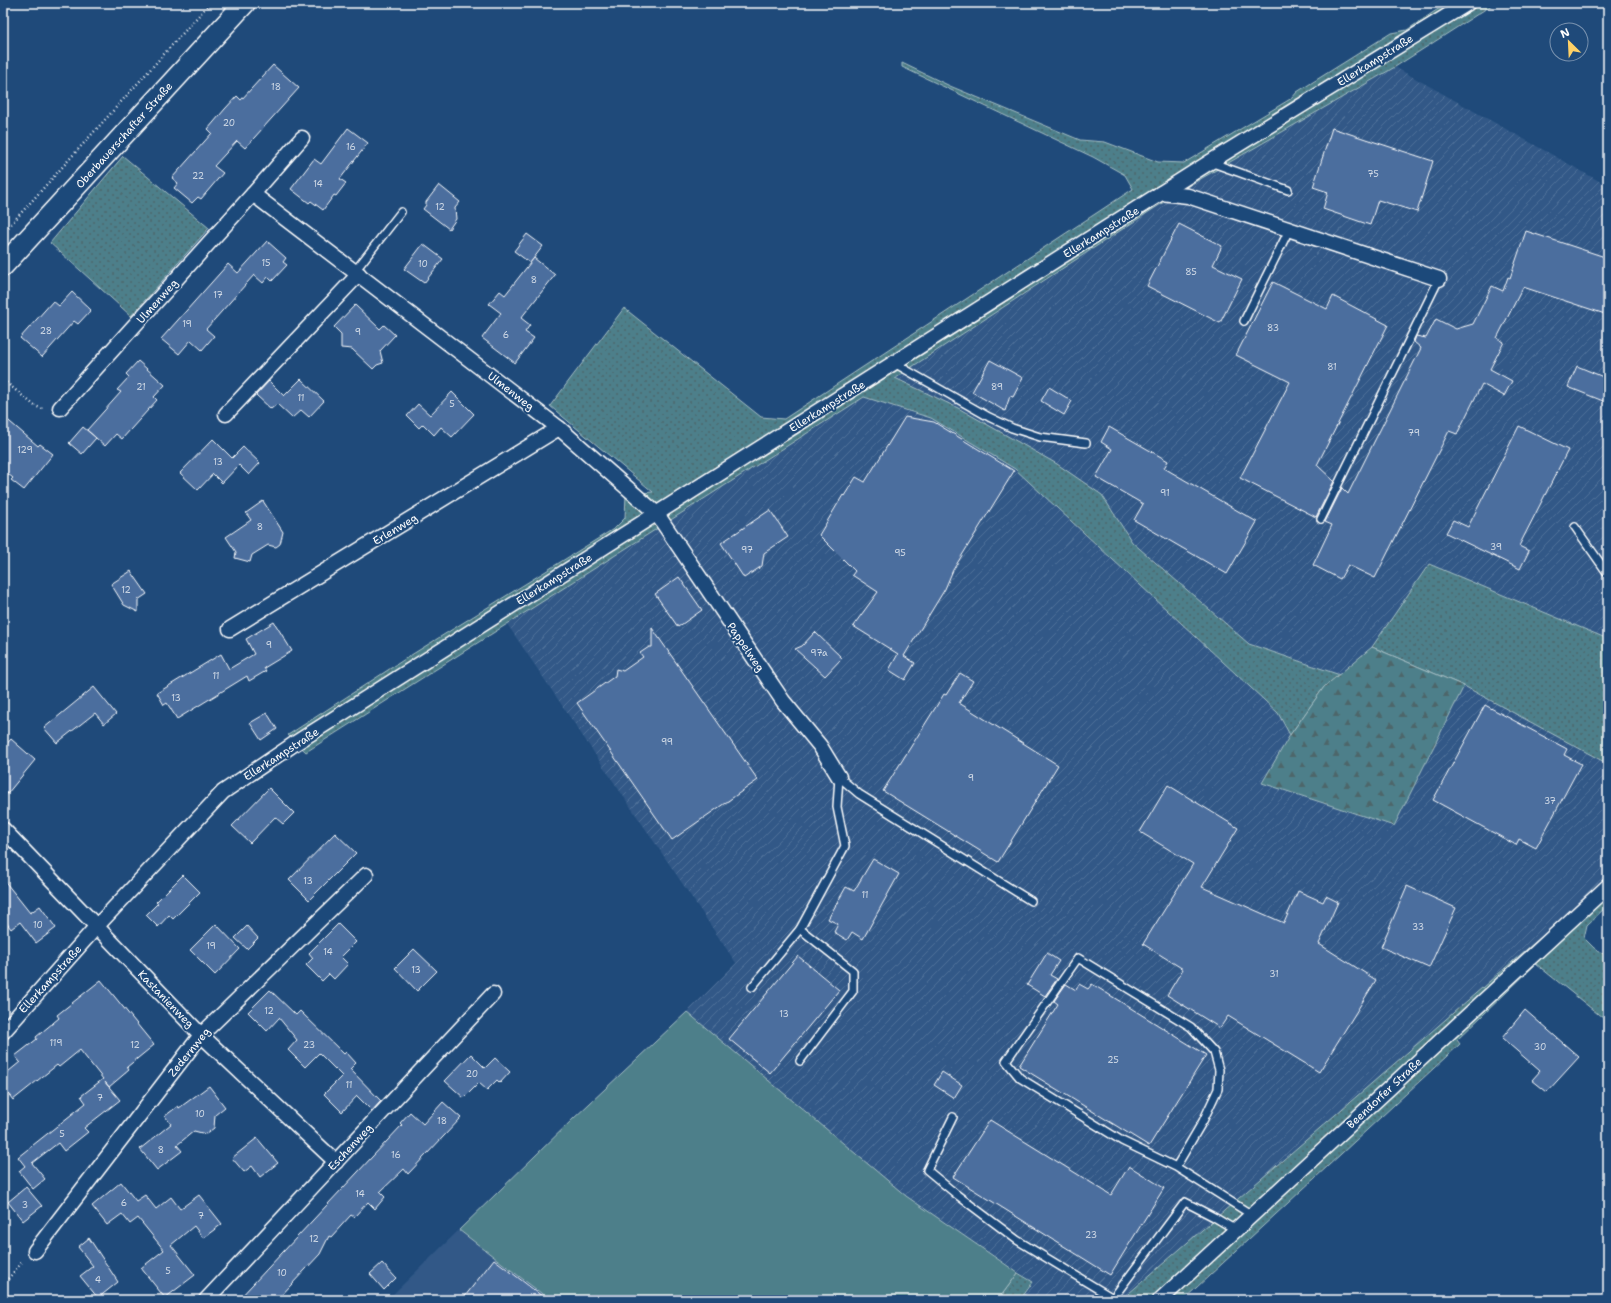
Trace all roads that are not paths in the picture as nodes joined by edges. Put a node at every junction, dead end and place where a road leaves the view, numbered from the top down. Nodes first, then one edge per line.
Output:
1 (245, 3) edge
2 (1468, 3) edge
3 (302, 138) dead end
4 (1210, 162) junction
5 (1288, 190) dead end
6 (1161, 193) junction
7 (253, 194) junction
8 (401, 212) dead end
9 (1289, 230) junction
10 (3, 266) edge
11 (357, 273) junction
12 (1438, 279) joint
13 (1244, 321) dead end
14 (894, 363) junction
15 (60, 408) road end
16 (226, 414) dead end
17 (559, 428) junction
18 (1086, 443) dead end
19 (657, 514) junction
20 (1321, 518) dead end
21 (1575, 527) dead end
22 (1608, 574) edge
23 (230, 629) dead end
24 (839, 777) junction
25 (3, 830) edge
26 (366, 875) dead end
27 (1608, 886) edge
28 (1031, 901) dead end
29 (97, 926) junction
30 (800, 929) junction
31 (752, 987) dead end
32 (493, 994) dead end
33 (3, 1032) edge
34 (201, 1035) junction
35 (800, 1061) dead end
36 (953, 1117) dead end
37 (336, 1162) junction
38 (1176, 1167) junction
39 (1252, 1215) junction
40 (1236, 1230) junction
41 (35, 1251) road end
42 (1114, 1299) edge
43 (206, 1300) edge
44 (1160, 1300) edge

1 - 10 main road, Oberbauerschafter Straße
2 - 4 street, Ellerkampstraße
3 - 7 street, Ulmenweg
4 - 5 lane
4 - 6 street, Ellerkampstraße
6 - 9 street
6 - 14 street, Ellerkampstraße
7 - 11 street, Ulmenweg
7 - 15 street, Ulmenweg
8 - 11 lane
9 - 12 street
9 - 13 lane
11 - 16 street
11 - 17 street, Ulmenweg
12 - 20 lane
14 - 18 lane
14 - 19 street, Ellerkampstraße
17 - 19 street, Ulmenweg
17 - 23 street, Erlenweg
19 - 24 street, Pappelweg
19 - 29 street, Ellerkampstraße
21 - 22 lane
24 - 28 lane
24 - 30 lane
25 - 29 street, Kastanienweg
26 - 34 street, Zedernweg
27 - 39 street, Beendorfer Straße
29 - 33 street, Ellerkampstraße
29 - 34 street, Kastanienweg
30 - 31 lane
30 - 35 lane
32 - 37 street, Eschenweg
34 - 37 street, Kastanienweg
34 - 41 street, Zedernweg
36 - 42 lane
37 - 43 street, Eschenweg
38 - 38 lane
38 - 39 lane
39 - 40 street, Beendorfer Straße
40 - 42 lane
40 - 44 street, Beendorfer Straße

